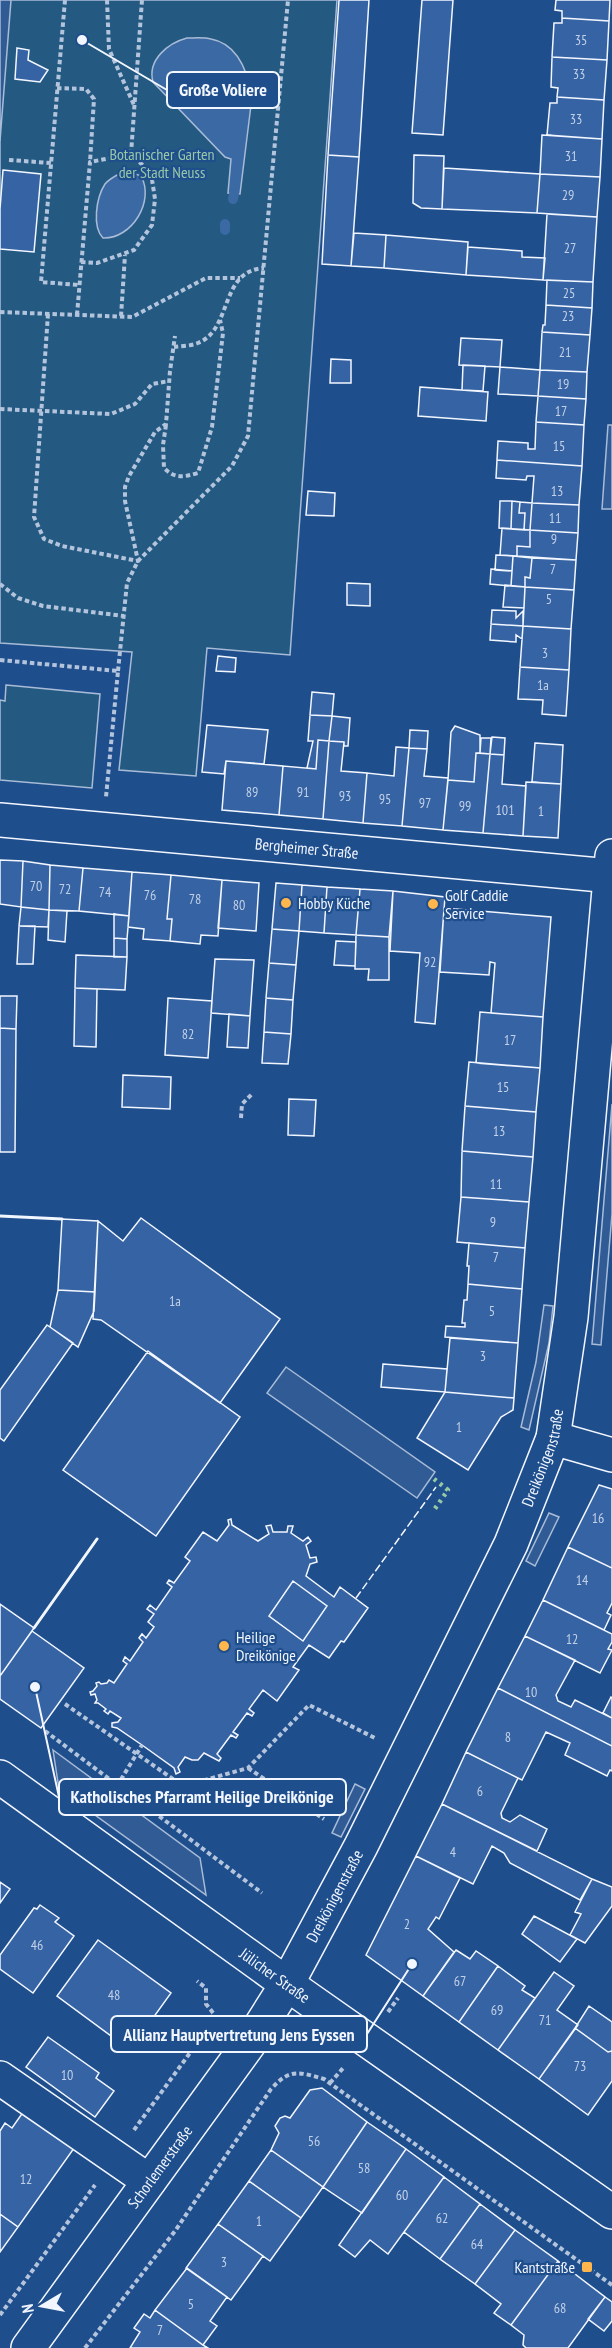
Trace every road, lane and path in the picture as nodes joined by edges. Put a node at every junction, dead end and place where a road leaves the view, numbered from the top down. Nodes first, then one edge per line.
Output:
1 (65, 0) edge
2 (107, 0) edge
3 (142, 0) edge
4 (288, 0) edge
5 (57, 88) junction
6 (135, 107) junction
7 (131, 154) junction
8 (9, 160) dead end
9 (90, 162) junction
10 (51, 163) junction
11 (125, 255) junction
12 (81, 262) junction
13 (264, 268) junction
14 (240, 278) junction
15 (79, 285) junction
16 (0, 312) edge
17 (48, 314) junction
18 (77, 315) junction
19 (121, 316) junction
20 (220, 320) junction
21 (175, 336) dead end
22 (174, 347) junction
23 (169, 381) junction
24 (0, 409) edge
25 (41, 412) junction
26 (166, 424) junction
27 (138, 561) junction
28 (0, 584) edge
29 (124, 616) junction
30 (0, 660) edge
31 (118, 671) junction
32 (0, 820) edge
33 (103, 829) junction
34 (612, 869) edge
35 (252, 1094) dead end
36 (241, 1118) dead end
37 (553, 1438) junction
38 (612, 1455) edge
39 (65, 1704) dead end
40 (45, 1731) dead end
41 (142, 1745) dead end
42 (407, 1754) junction
43 (136, 1755) junction
44 (248, 1768) junction
45 (0, 1777) edge
46 (117, 1785) junction
47 (324, 1819) dead end
48 (262, 1893) dead end
49 (196, 1981) dead end
50 (287, 1984) junction
51 (214, 2014) dead end
52 (0, 2078) edge
53 (149, 2181) junction
54 (612, 2212) edge
55 (612, 2285) edge
56 (28, 2348) edge
57 (85, 2348) edge

1 - 5 path
2 - 6 path
3 - 6 path
4 - 13 path
5 - 9 path
5 - 10 path
6 - 7 path
7 - 9 path
7 - 11 path
8 - 10 path
9 - 12 path
10 - 15 path
11 - 12 path
11 - 19 path
12 - 15 path
13 - 14 path
13 - 27 path
14 - 19 path
14 - 20 path
15 - 18 path
16 - 17 path
17 - 18 path
17 - 25 path
18 - 19 path
20 - 22 path
20 - 26 path
21 - 22 path
22 - 23 path
23 - 25 path
23 - 26 path
24 - 25 path
25 - 27 path
26 - 27 path
27 - 29 path
28 - 29 path
29 - 31 path
30 - 31 path
31 - 33 path
32 - 33 main road, Bergheimer Straße
33 - 34 main road, Bergheimer Straße
34 - 37 main road, Dreikönigenstraße
35 - 36 path
37 - 38 main road
37 - 42 main road, Dreikönigenstraße
39 - 43 path
40 - 46 path
41 - 43 path
42 - 44 path
42 - 50 main road, Dreikönigenstraße
43 - 44 path
43 - 46 path
44 - 47 path
45 - 50 main road, Jülicher Straße
46 - 48 path
49 - 51 path
50 - 53 main road, Schorlemerstraße
50 - 54 main road, Jülicher Straße
52 - 53 main road
53 - 56 main road, Schorlemerstraße
55 - 57 path

